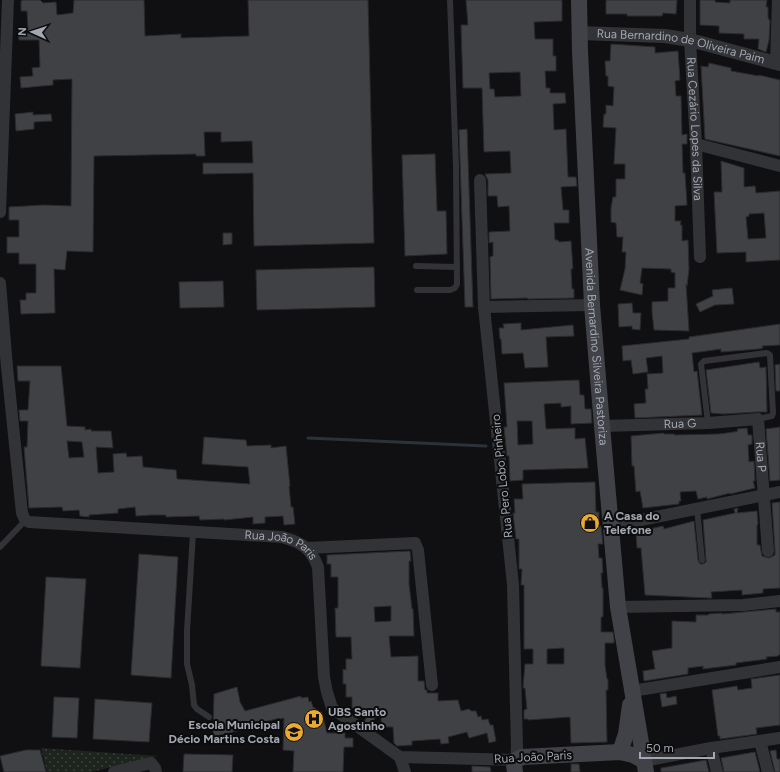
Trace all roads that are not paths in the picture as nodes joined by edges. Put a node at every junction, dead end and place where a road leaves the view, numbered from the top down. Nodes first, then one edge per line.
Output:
1 (8, 0) edge
2 (450, 0) edge
3 (579, 0) edge
4 (690, 0) edge
5 (778, 0) edge
6 (579, 33) junction
7 (690, 40) junction
8 (778, 64) edge
9 (696, 144) junction
10 (780, 166) edge
11 (480, 180) dead end
12 (0, 212) edge
13 (700, 257) dead end
14 (416, 266) dead end
15 (457, 267) junction
16 (0, 283) edge
17 (417, 290) dead end
18 (592, 304) junction
19 (484, 307) junction
20 (3, 367) edge
21 (758, 419) junction
22 (708, 423) junction
23 (602, 426) junction
24 (780, 492) edge
25 (763, 495) junction
26 (697, 508) junction
27 (25, 520) junction
28 (611, 526) junction
29 (193, 533) junction
30 (0, 547) edge
31 (307, 548) junction
32 (768, 551) dead end
33 (702, 560) dead end
34 (780, 601) edge
35 (618, 607) junction
36 (780, 667) edge
37 (432, 685) dead end
38 (632, 691) junction
39 (209, 717) dead end
40 (780, 738) edge
41 (760, 741) junction
42 (711, 748) junction
43 (620, 752) junction
44 (400, 757) junction
45 (515, 766) edge
46 (645, 766) edge
47 (153, 768) edge
48 (114, 772) edge
49 (405, 772) edge
50 (717, 772) edge
51 (768, 772) edge

1 - 12 street
2 - 15 lane
3 - 6 main road, Avenida Bernardino Silveira Pastoriza
4 - 7 street, Rua Cezário Lopes da Silva
5 - 8 street
6 - 7 street, Rua Bernardino de Oliveira Paim
6 - 18 main road, Avenida Bernardino Silveira Pastoriza
7 - 8 street, Rua Bernardino de Oliveira Paim
7 - 9 street, Rua Cezário Lopes da Silva
9 - 10 street
9 - 13 street, Rua Cezário Lopes da Silva
11 - 19 street, Rua Pero Lobo Pinheiro
14 - 15 lane
15 - 17 lane
16 - 20 street
18 - 19 street
18 - 23 main road, Avenida Bernardino Silveira Pastoriza
19 - 45 street, Rua Pero Lobo Pinheiro
20 - 27 street
21 - 22 street, Rua G
21 - 22 lane
21 - 25 street, Rua P
22 - 23 street, Rua G
23 - 28 main road, Avenida Bernardino Silveira Pastoriza
24 - 25 street
25 - 26 street
25 - 32 street, Rua P
26 - 28 street
26 - 33 lane
27 - 29 street, Rua João Paris
27 - 30 lane
28 - 35 main road, Avenida Bernardino Silveira Pastoriza
29 - 31 street, Rua João Paris
29 - 39 lane
31 - 37 street
31 - 44 street, Rua João Paris
34 - 35 street
35 - 38 main road, Avenida Bernardino Silveira Pastoriza
36 - 38 street
38 - 43 main road, Avenida Bernardino Silveira Pastoriza
38 - 46 main road, Avenida Bernardino Silveira Pastoriza
40 - 41 street
41 - 42 street
41 - 51 street
42 - 46 street
42 - 50 street
43 - 45 main road, Rua João Paris
43 - 46 main road, Rua João Paris
44 - 45 street, Rua João Paris
44 - 49 street
47 - 48 street

